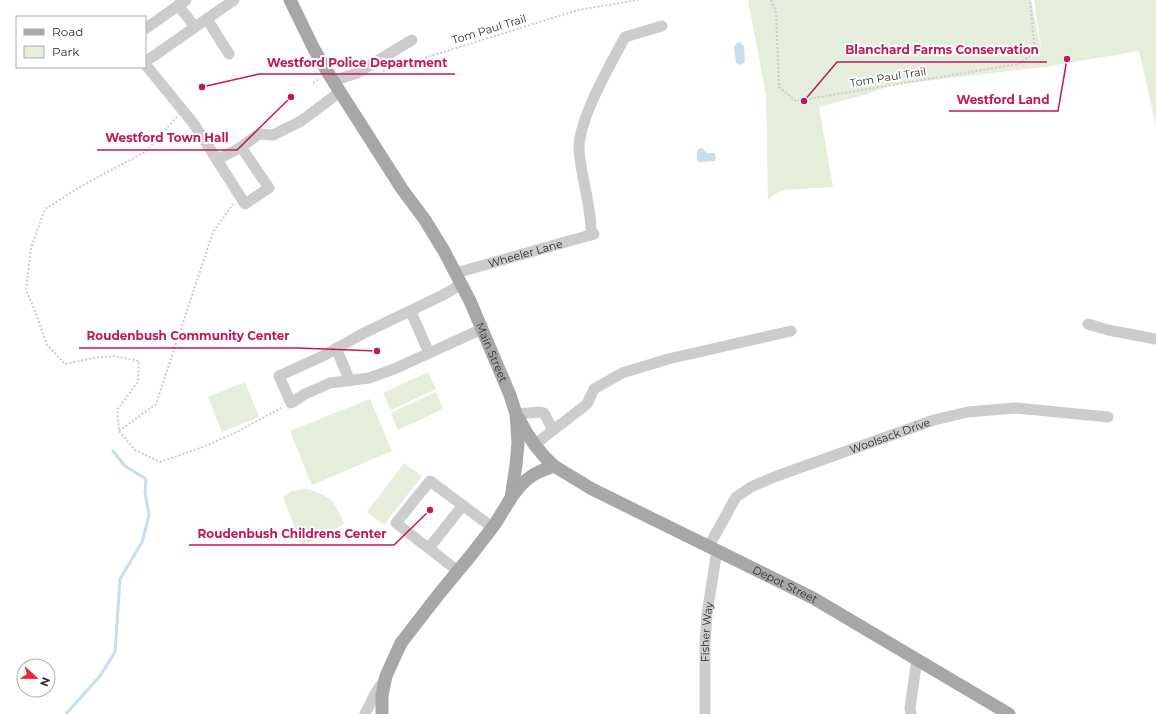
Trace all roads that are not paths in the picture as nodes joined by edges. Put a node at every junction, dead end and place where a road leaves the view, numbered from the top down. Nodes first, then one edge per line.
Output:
1 (234, 0) edge
2 (290, 0) edge
3 (182, 3) edge
4 (207, 19) junction
5 (662, 26) dead end
6 (195, 27) junction
7 (146, 28) edge
8 (412, 40) dead end
9 (228, 54) dead end
10 (146, 62) edge
11 (146, 64) edge
12 (337, 87) junction
13 (241, 146) junction
14 (217, 160) junction
15 (459, 279) junction
16 (411, 312) junction
17 (1088, 324) dead end
18 (482, 329) junction
19 (791, 331) dead end
20 (1156, 339) edge
21 (336, 348) junction
22 (429, 353) junction
23 (350, 380) junction
24 (516, 414) junction
25 (1108, 417) dead end
26 (553, 430) junction
27 (534, 445) junction
28 (554, 466) junction
29 (511, 498) junction
30 (462, 506) junction
31 (492, 528) junction
32 (429, 548) junction
33 (713, 548) junction
34 (458, 571) junction
35 (917, 659) junction
36 (386, 676) junction
37 (365, 714) edge
38 (382, 714) edge
39 (705, 714) edge
40 (911, 714) edge
41 (1009, 714) edge

1 - 4 street
2 - 12 main road, Main Street
3 - 6 street
3 - 7 street
4 - 6 street
4 - 9 street
5 - 15 street, Wheeler Lane
6 - 10 street
8 - 12 street
11 - 14 street
12 - 13 street
12 - 15 main road, Main Street
13 - 14 street
13 - 14 street
15 - 16 street, Wheeler Lane
15 - 18 main road, Main Street
16 - 21 street, Wheeler Lane
16 - 22 street
17 - 20 street
18 - 22 street
18 - 24 main road, Main Street
19 - 26 street
21 - 23 street
21 - 23 street, Wheeler Lane
22 - 23 street
24 - 26 street
24 - 27 main road, Depot Street
24 - 29 main road, Main Street
25 - 33 street, Woolsack Drive
26 - 27 street
27 - 28 main road, Depot Street
28 - 29 main road
28 - 33 main road, Depot Street
29 - 31 main road, Main Street
30 - 31 street
30 - 32 street
30 - 32 street
31 - 34 main road, Main Street
32 - 34 street
33 - 35 main road, Depot Street
33 - 39 street, Fisher Way
34 - 36 main road, Main Street
35 - 40 street
35 - 41 main road, Depot Street
36 - 37 street
36 - 38 main road, Main Street

